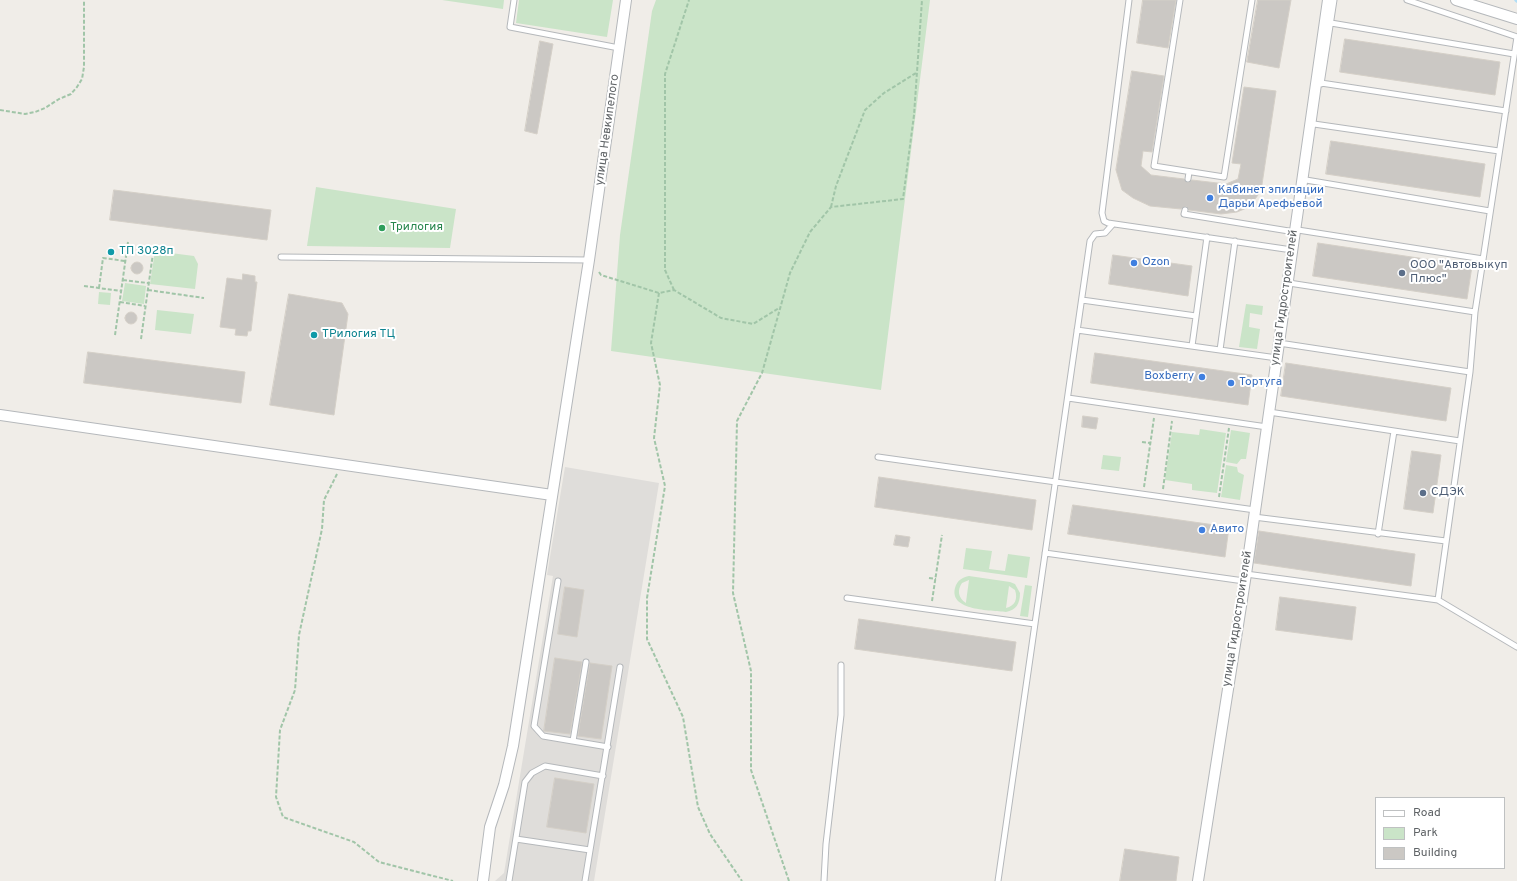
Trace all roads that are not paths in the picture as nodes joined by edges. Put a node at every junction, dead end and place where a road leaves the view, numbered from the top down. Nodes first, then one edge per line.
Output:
1 (514, 0) edge
2 (626, 0) edge
3 (1129, 0) edge
4 (1180, 0) edge
5 (1252, 0) edge
6 (1328, 0) edge
7 (1334, 0) edge
8 (1407, 0) edge
9 (1456, 0) edge
10 (1421, 2) edge
11 (1517, 19) edge
12 (1331, 23) junction
13 (619, 48) junction
14 (1514, 54) junction
15 (1321, 83) junction
16 (1506, 111) junction
17 (1314, 124) junction
18 (1499, 151) junction
19 (1189, 172) junction
20 (1188, 179) dead end
21 (1306, 180) junction
22 (1185, 210) dead end
23 (1490, 211) junction
24 (1113, 224) junction
25 (1296, 231) junction
26 (1207, 238) junction
27 (1236, 241) junction
28 (1292, 250) junction
29 (281, 257) dead end
30 (1483, 259) junction
31 (589, 260) junction
32 (1082, 300) junction
33 (1475, 312) junction
34 (1196, 316) junction
35 (1077, 330) junction
36 (1279, 343) junction
37 (1192, 346) junction
38 (1220, 350) junction
39 (1277, 358) junction
40 (1470, 372) junction
41 (1068, 398) junction
42 (1269, 412) junction
43 (0, 415) edge
44 (1267, 427) junction
45 (1394, 431) junction
46 (1460, 441) junction
47 (878, 457) dead end
48 (1056, 482) junction
49 (552, 495) junction
50 (1254, 513) junction
51 (1378, 534) junction
52 (1446, 541) junction
53 (1046, 553) junction
54 (1245, 578) junction
55 (558, 581) dead end
56 (847, 598) dead end
57 (1438, 600) junction
58 (1035, 624) junction
59 (1517, 647) edge
60 (586, 662) dead end
61 (841, 665) dead end
62 (620, 667) dead end
63 (573, 741) junction
64 (608, 747) junction
65 (603, 776) junction
66 (516, 839) junction
67 (590, 850) junction
68 (483, 881) edge
69 (509, 881) edge
70 (585, 881) edge
71 (824, 881) edge
72 (998, 881) edge
73 (1198, 881) edge

1 - 13 lane
2 - 13 street, улица Невкипелого
3 - 24 lane
4 - 19 lane
5 - 19 lane
6 - 25 street, улица Гидростроителей
7 - 12 lane
8 - 10 lane
9 - 11 street
10 - 14 lane
12 - 14 lane
12 - 15 lane
13 - 31 street, улица Невкипелого
14 - 16 lane
15 - 16 lane
15 - 17 lane
16 - 18 lane
17 - 18 lane
17 - 21 lane
18 - 23 lane
19 - 20 lane
21 - 23 lane
21 - 25 lane
22 - 25 lane
23 - 30 lane
24 - 26 lane
24 - 32 lane
25 - 28 street, улица Гидростроителей
25 - 30 lane
25 - 33 lane
26 - 27 lane
26 - 34 lane
27 - 28 lane
27 - 38 lane
28 - 36 street, улица Гидростроителей
29 - 31 lane
30 - 33 lane
31 - 49 street, улица Невкипелого
32 - 34 lane
32 - 35 lane
33 - 40 lane
34 - 37 lane
35 - 37 lane
35 - 41 lane
36 - 39 street, улица Гидростроителей
36 - 40 lane
37 - 38 lane
38 - 39 lane
39 - 42 street, улица Гидростроителей
40 - 46 lane
41 - 44 lane
41 - 48 lane
42 - 44 street, улица Гидростроителей
42 - 45 lane
43 - 49 street
44 - 50 street, улица Гидростроителей
45 - 46 lane
45 - 51 lane
46 - 52 lane
47 - 48 lane
48 - 50 lane
48 - 53 lane
49 - 68 street, улица Невкипелого
50 - 51 lane
50 - 54 street, улица Гидростроителей
51 - 52 lane
52 - 57 lane
53 - 54 lane
53 - 58 lane
54 - 57 lane
54 - 73 street, улица Гидростроителей
55 - 63 lane
56 - 58 lane
57 - 59 lane
58 - 72 lane
60 - 63 lane
61 - 71 lane
62 - 64 lane
63 - 64 lane
64 - 65 lane
65 - 66 lane
65 - 67 lane
66 - 67 lane
66 - 69 lane
67 - 70 lane

